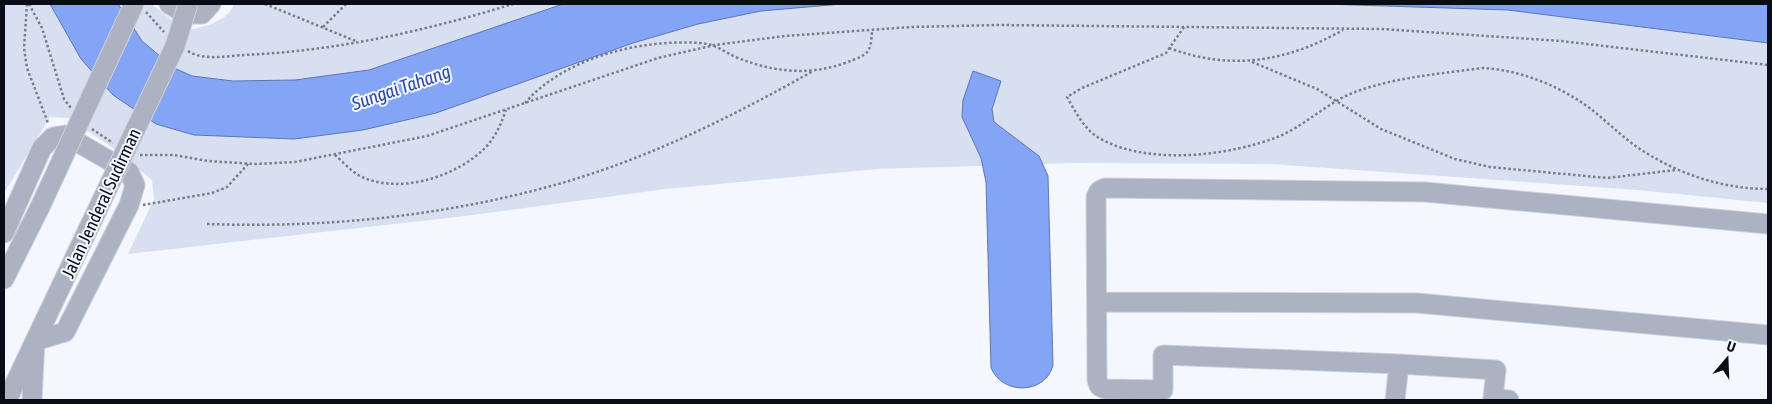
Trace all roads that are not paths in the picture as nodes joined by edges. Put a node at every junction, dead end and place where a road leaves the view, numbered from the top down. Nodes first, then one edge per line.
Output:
1 (169, 4) edge
2 (188, 4) edge
3 (211, 4) edge
4 (139, 7) edge
5 (1768, 224) edge
6 (4, 233) edge
7 (4, 278) edge
8 (1097, 302) junction
9 (1768, 335) edge
10 (35, 341) junction
11 (1399, 364) junction
12 (1104, 395) edge
13 (8, 400) edge
14 (32, 400) edge
15 (1395, 400) edge
16 (1509, 400) edge

1 - 3 street
2 - 10 street, Jalan Jenderal Sudirman, bridge
4 - 7 street, bridge
5 - 8 street
6 - 10 street
8 - 9 street
8 - 12 street
10 - 13 street, Jalan Jenderal Sudirman
10 - 14 street
11 - 12 street
11 - 15 street
11 - 16 street

